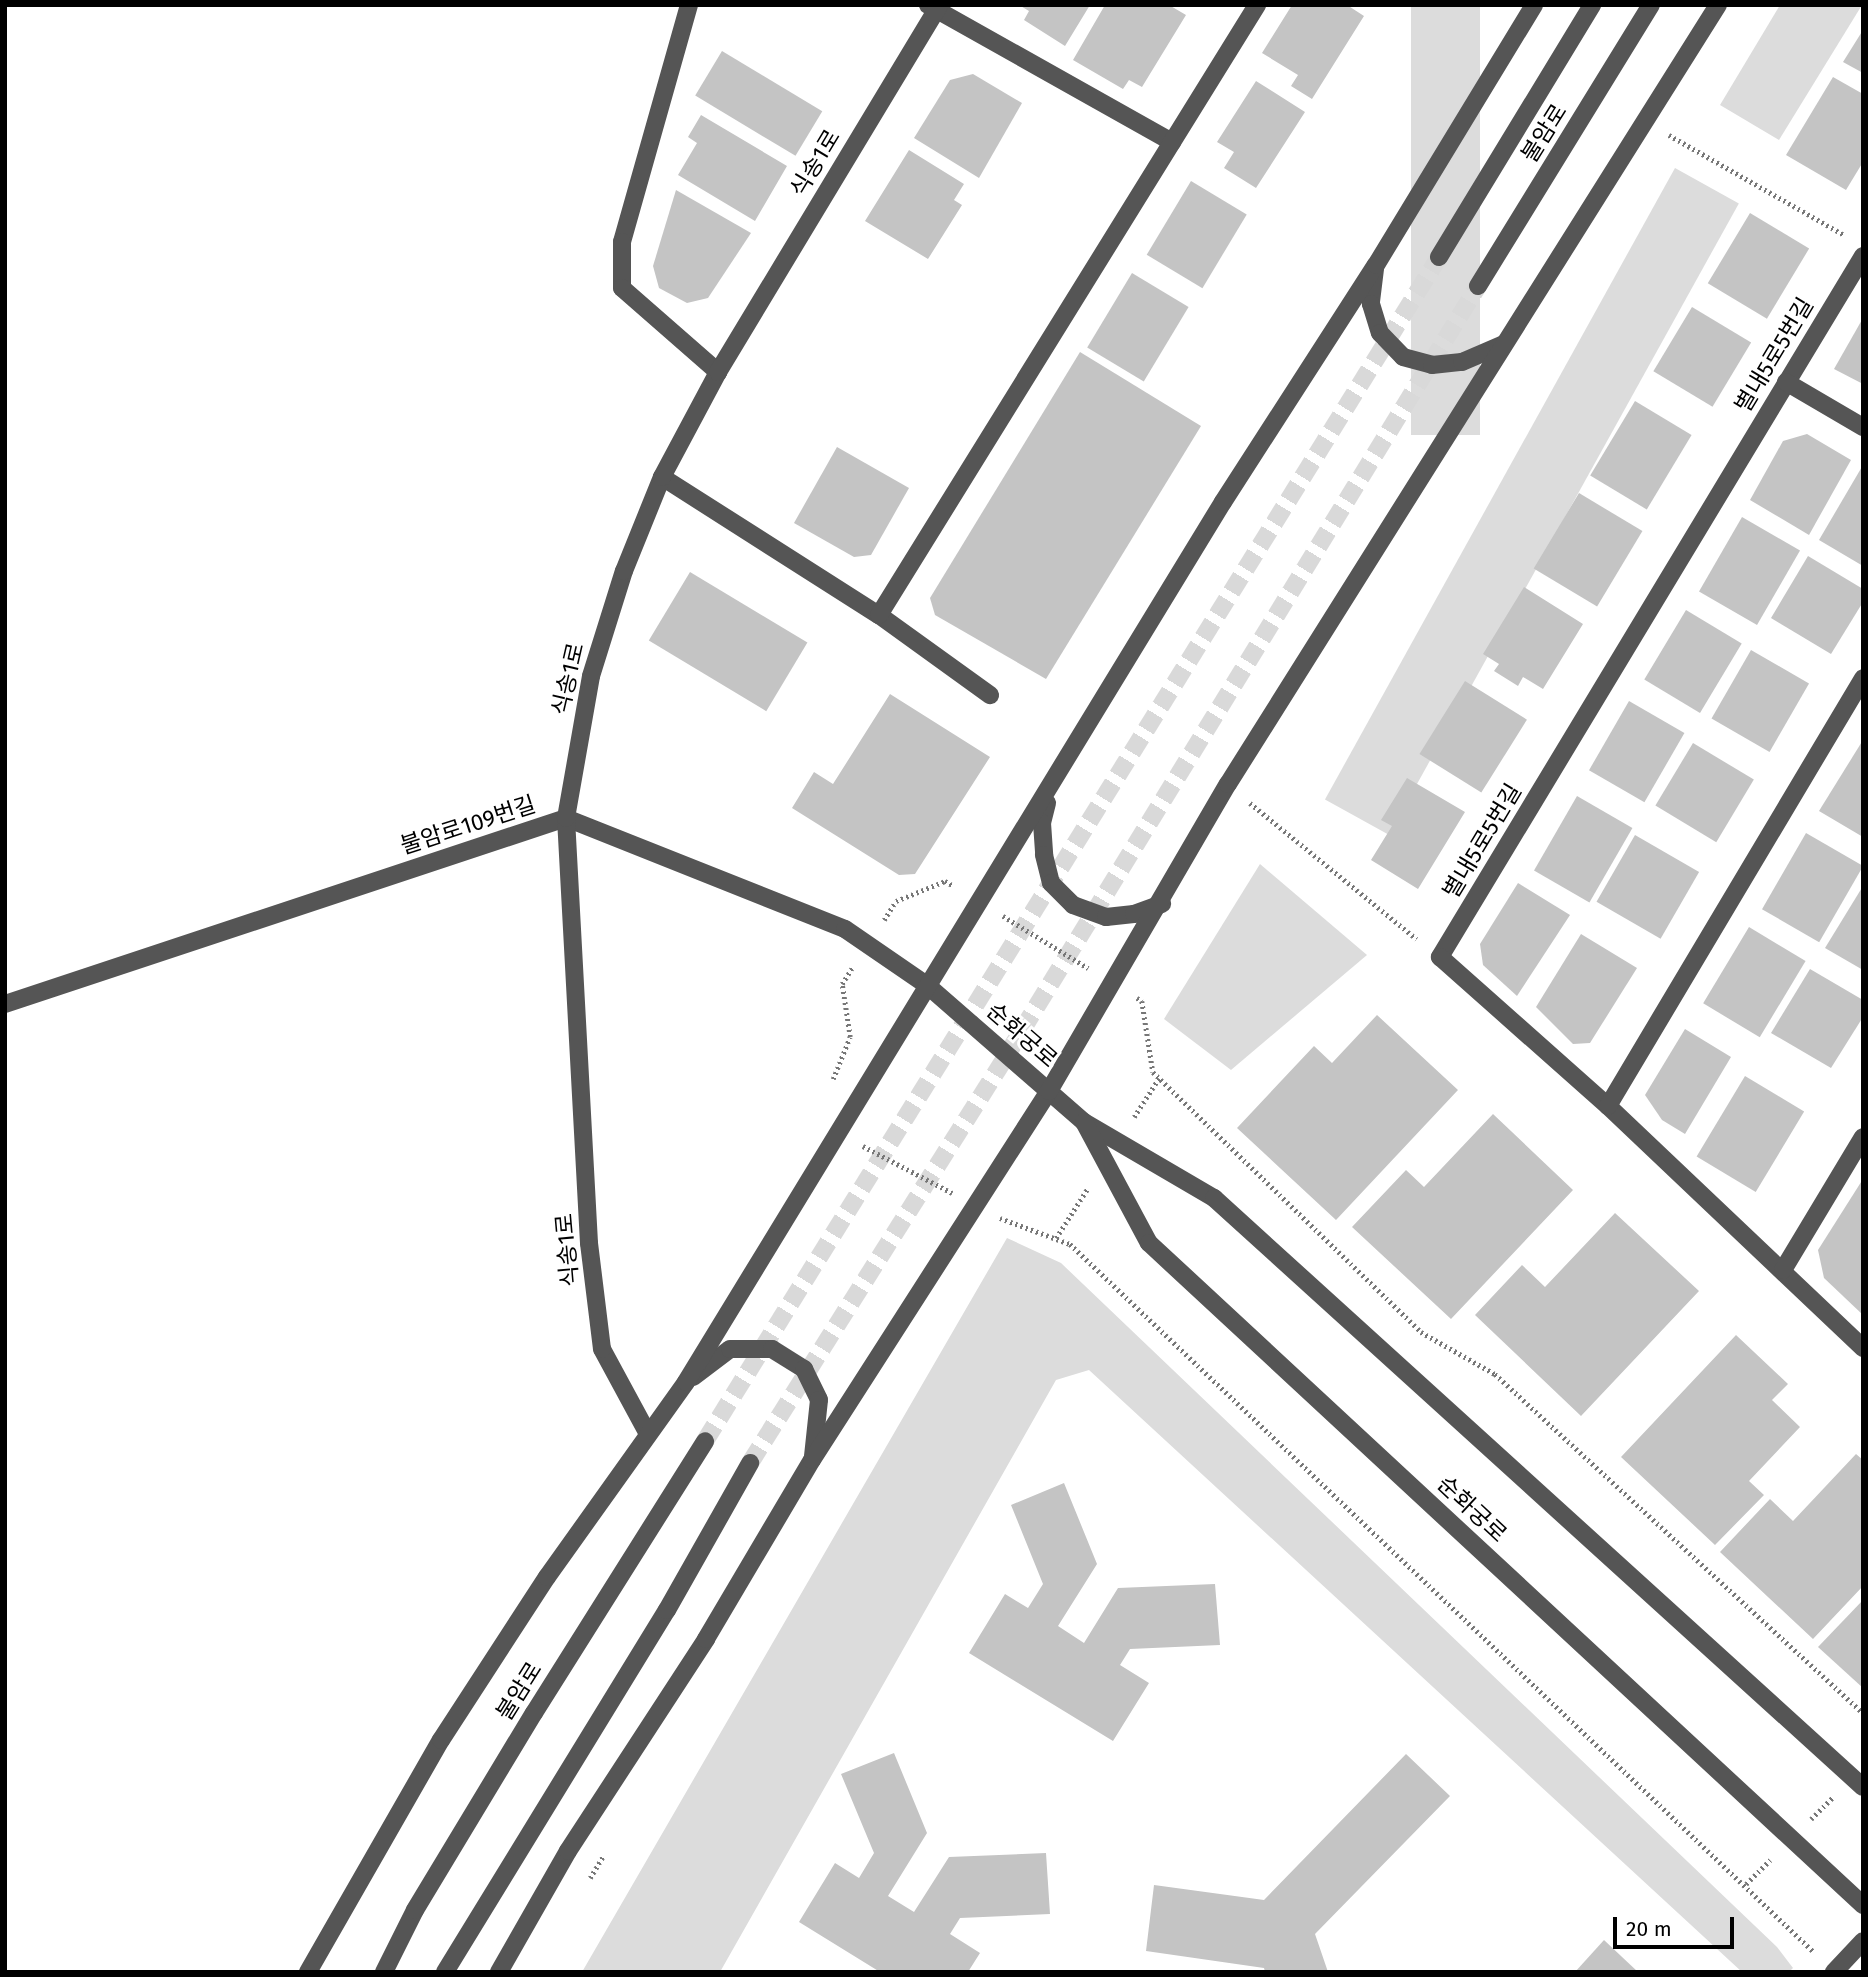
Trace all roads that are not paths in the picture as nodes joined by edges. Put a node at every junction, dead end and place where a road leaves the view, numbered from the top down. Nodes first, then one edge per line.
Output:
1 (689, 5) edge
2 (1257, 5) edge
3 (1534, 5) edge
4 (1592, 5) edge
5 (1651, 5) edge
6 (1718, 5) edge
7 (934, 7) edge
8 (1172, 142) junction
9 (1863, 256) edge
10 (1439, 257) tunnel mouth
11 (1376, 265) junction
12 (1478, 286) tunnel mouth
13 (1504, 344) junction
14 (718, 372) junction
15 (1787, 382) junction
16 (1863, 427) edge
17 (662, 477) junction
18 (879, 615) junction
19 (1863, 678) edge
20 (990, 695) dead end
21 (1051, 790) junction
22 (566, 818) junction
23 (1162, 904) junction
24 (928, 986) junction
25 (5, 1004) edge
26 (1049, 1091) junction
27 (1608, 1106) junction
28 (1084, 1122) junction
29 (1863, 1137) edge
30 (1783, 1270) junction
31 (1863, 1348) edge
32 (686, 1382) junction
33 (648, 1434) junction
34 (705, 1441) tunnel mouth
35 (812, 1460) junction
36 (750, 1463) tunnel mouth
37 (1863, 1787) edge
38 (1863, 1905) edge
39 (1863, 1941) edge
40 (1828, 1967) edge
41 (308, 1972) edge
42 (384, 1972) edge
43 (445, 1972) edge
44 (499, 1972) edge

1 - 14 street
2 - 8 street
3 - 11 street
4 - 10 street, 불암로
5 - 12 street, 불암로
6 - 13 street
7 - 8 street
7 - 14 street, 식송1로
8 - 18 street
9 - 15 street, 별내5로5번길
11 - 13 street
11 - 21 street
13 - 23 street
14 - 17 street, 식송1로
15 - 16 street
15 - 27 street, 별내5로5번길
17 - 18 street
17 - 22 street, 식송1로
18 - 20 street
19 - 27 street
21 - 23 street
21 - 24 street
22 - 24 street, 불암로109번길
22 - 25 street, 불암로109번길
22 - 33 street, 식송1로
23 - 26 street
24 - 26 street, 순화궁로
24 - 32 street
26 - 28 street, 순화궁로
26 - 35 street
27 - 30 street
28 - 37 street, 순화궁로
28 - 38 street, 순화궁로
29 - 30 street
30 - 31 street
32 - 33 street
32 - 35 street
33 - 41 street
34 - 42 street, 불암로
35 - 44 street
36 - 43 street
39 - 40 street

